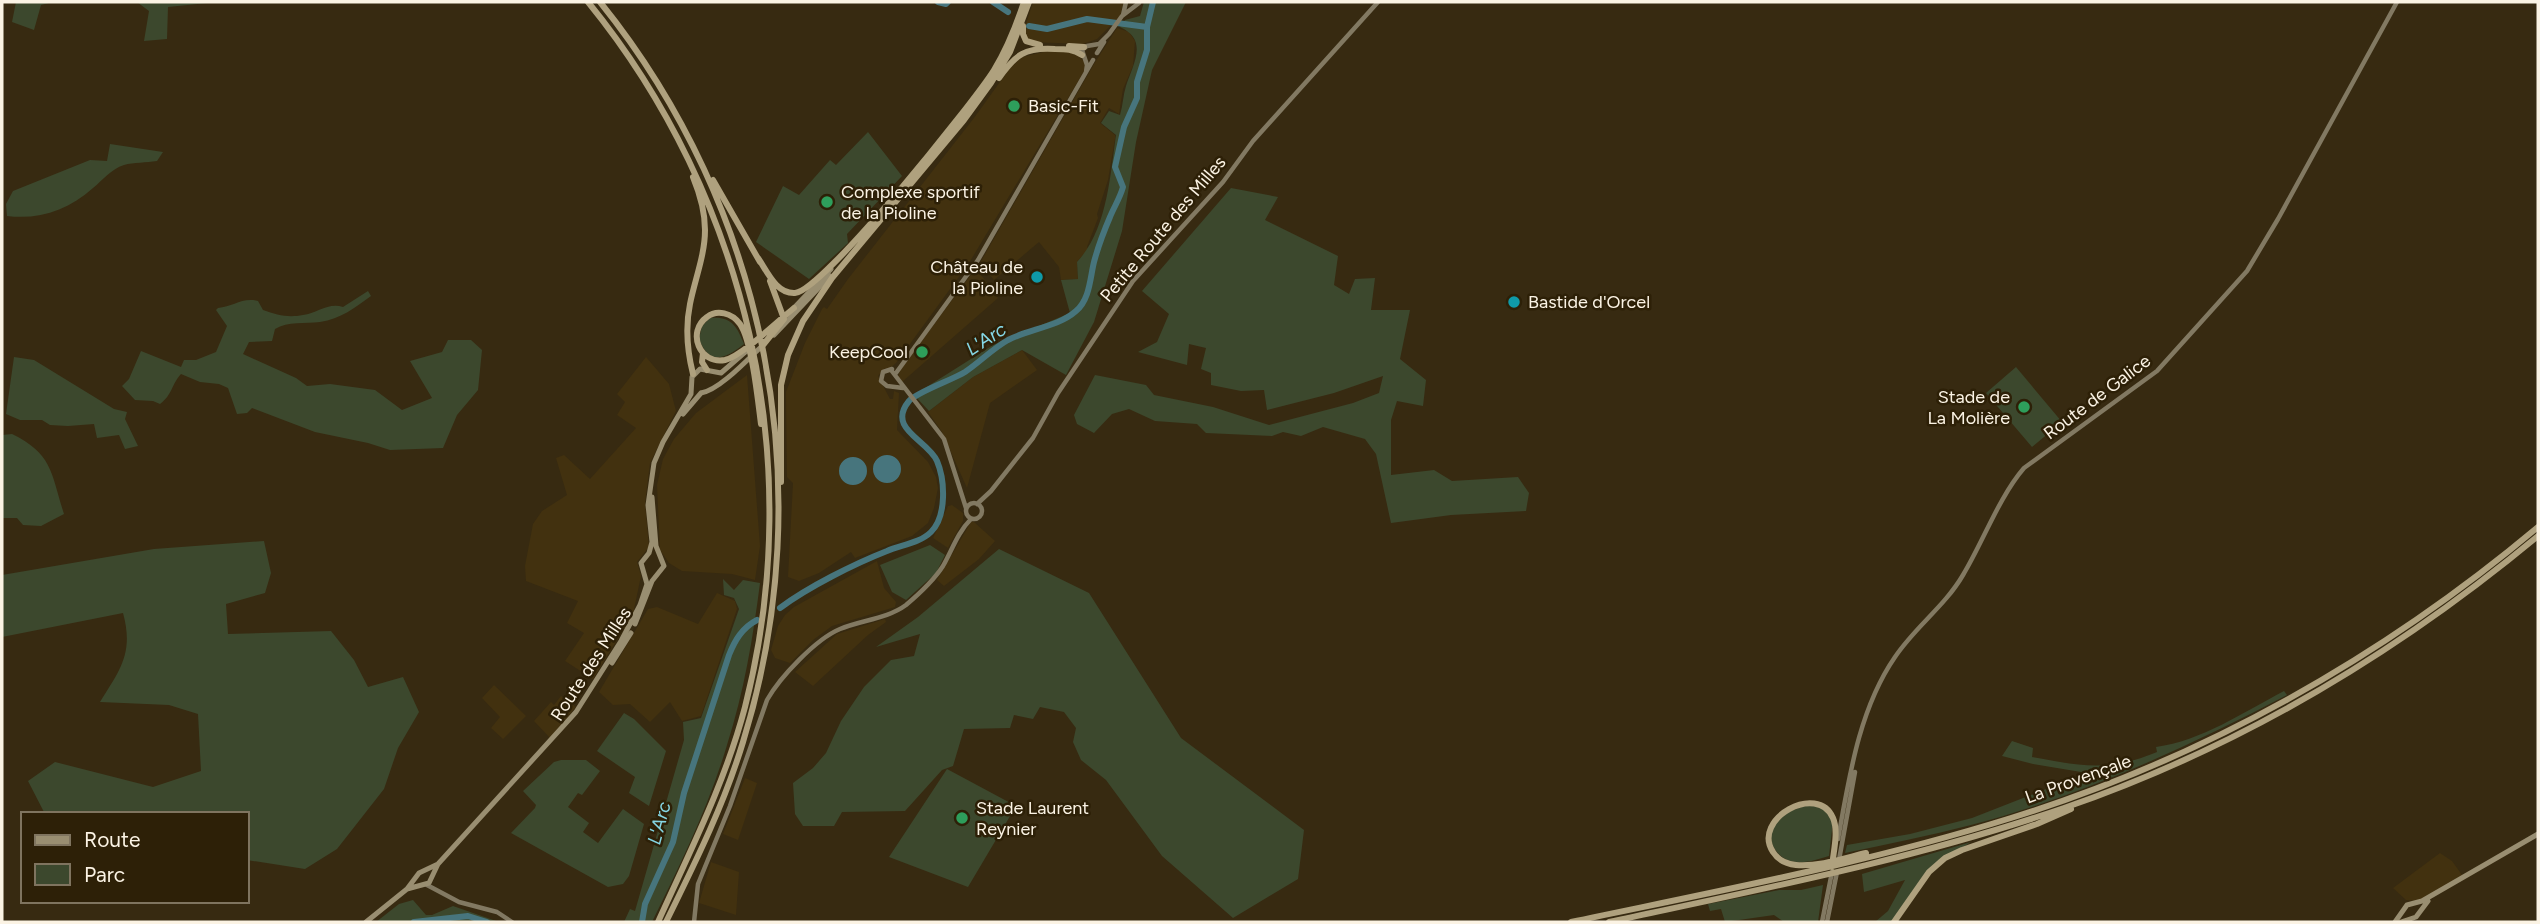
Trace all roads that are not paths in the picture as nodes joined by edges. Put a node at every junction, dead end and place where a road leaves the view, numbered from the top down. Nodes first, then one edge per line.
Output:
1 (588, 2) edge
2 (600, 2) edge
3 (1027, 2) edge
4 (1127, 2) edge
5 (1139, 2) edge
6 (1378, 2) edge
7 (2397, 2) edge
8 (1121, 17) junction
9 (1109, 34) junction
10 (1094, 46) junction
11 (1084, 47) junction
12 (1097, 53) junction
13 (1084, 58) junction
14 (1093, 60) junction
15 (1083, 80) junction
16 (964, 120) junction
17 (677, 135) junction
18 (694, 145) junction
19 (891, 209) junction
20 (854, 244) junction
21 (758, 258) junction
22 (794, 308) joint
23 (784, 318) junction
24 (769, 334) junction
25 (763, 345) joint
26 (703, 354) junction
27 (743, 356) junction
28 (709, 371) junction
29 (693, 374) junction
30 (894, 374) junction
31 (692, 385) junction
32 (893, 385) junction
33 (904, 388) junction
34 (712, 389) junction
35 (701, 393) junction
36 (991, 491) junction
37 (964, 497) junction
38 (974, 504) junction
39 (769, 508) junction
40 (966, 508) junction
41 (981, 509) junction
42 (969, 517) junction
43 (780, 526) junction
44 (2538, 527) edge
45 (2538, 536) edge
46 (650, 553) junction
47 (659, 554) junction
48 (646, 574) junction
49 (656, 575) junction
50 (1860, 740) junction
51 (535, 759) junction
52 (2117, 788) junction
53 (2538, 834) edge
54 (1850, 862) junction
55 (438, 864) junction
56 (1820, 869) junction
57 (1832, 870) junction
58 (425, 871) junction
59 (417, 879) junction
60 (427, 881) junction
61 (407, 889) junction
62 (2438, 892) junction
63 (2414, 904) junction
64 (2404, 911) junction
65 (2419, 911) junction
66 (2409, 918) junction
67 (366, 922) edge
68 (512, 922) edge
69 (658, 922) edge
70 (667, 922) edge
71 (694, 922) edge
72 (1571, 922) edge
73 (1609, 922) edge
74 (1825, 922) edge
75 (1894, 922) edge
76 (2398, 922) edge

1 - 17 highway
2 - 18 highway
3 - 11 highway
3 - 16 highway
3 - 20 highway
4 - 5 main road
4 - 8 main road
5 - 8 main road
6 - 36 main road, Petite Route des Milles
7 - 50 main road, Route de Galice
8 - 9 main road
9 - 10 main road
9 - 12 main road
10 - 11 main road
10 - 12 main road
11 - 13 main road
12 - 14 main road
13 - 14 main road
13 - 15 main road
13 - 16 highway
14 - 15 main road
15 - 30 main road
16 - 19 highway
17 - 29 highway
17 - 39 highway
18 - 21 highway
18 - 43 highway
19 - 24 main road
19 - 43 highway
20 - 21 highway
20 - 22 main road
21 - 23 highway
22 - 23 highway
23 - 24 highway
24 - 25 highway
24 - 27 highway
25 - 27 main road
26 - 27 highway
26 - 28 highway
26 - 39 highway
27 - 28 main road
27 - 34 main road
28 - 29 main road
28 - 34 main road
29 - 31 main road
30 - 32 main road
30 - 32 main road
30 - 33 main road
31 - 35 main road
31 - 46 main road
32 - 33 main road
33 - 37 main road
34 - 35 main road
35 - 47 main road
36 - 38 main road, Petite Route des Milles
36 - 41 main road, Petite Route des Milles
37 - 38 main road
37 - 40 main road
38 - 40 main road, Petite Route des Milles
38 - 41 main road
39 - 69 highway
40 - 42 main road
41 - 42 main road, Petite Route des Milles
42 - 71 main road, Petite Route des Milles
43 - 70 highway
44 - 54 highway, La Provençale
45 - 52 highway, La Provençale
46 - 47 main road
46 - 48 main road
47 - 49 main road
48 - 49 main road
48 - 51 main road, Route des Milles
49 - 51 main road, Route des Milles
50 - 57 main road, Route de Galice
50 - 74 main road, Route de Galice
51 - 55 main road, Route des Milles
52 - 54 highway, La Provençale
52 - 75 highway
53 - 62 main road
54 - 56 highway, La Provençale
54 - 56 highway
55 - 58 main road
55 - 60 main road
56 - 57 highway
56 - 72 highway, La Provençale
56 - 73 highway, La Provençale
57 - 74 main road, Route de Galice
58 - 59 main road
58 - 60 main road
59 - 60 main road
59 - 61 main road
60 - 61 main road
60 - 68 main road
61 - 67 main road
62 - 63 main road
62 - 65 main road
63 - 64 main road
63 - 65 main road
64 - 66 main road
64 - 76 main road
65 - 66 main road
66 - 76 main road

